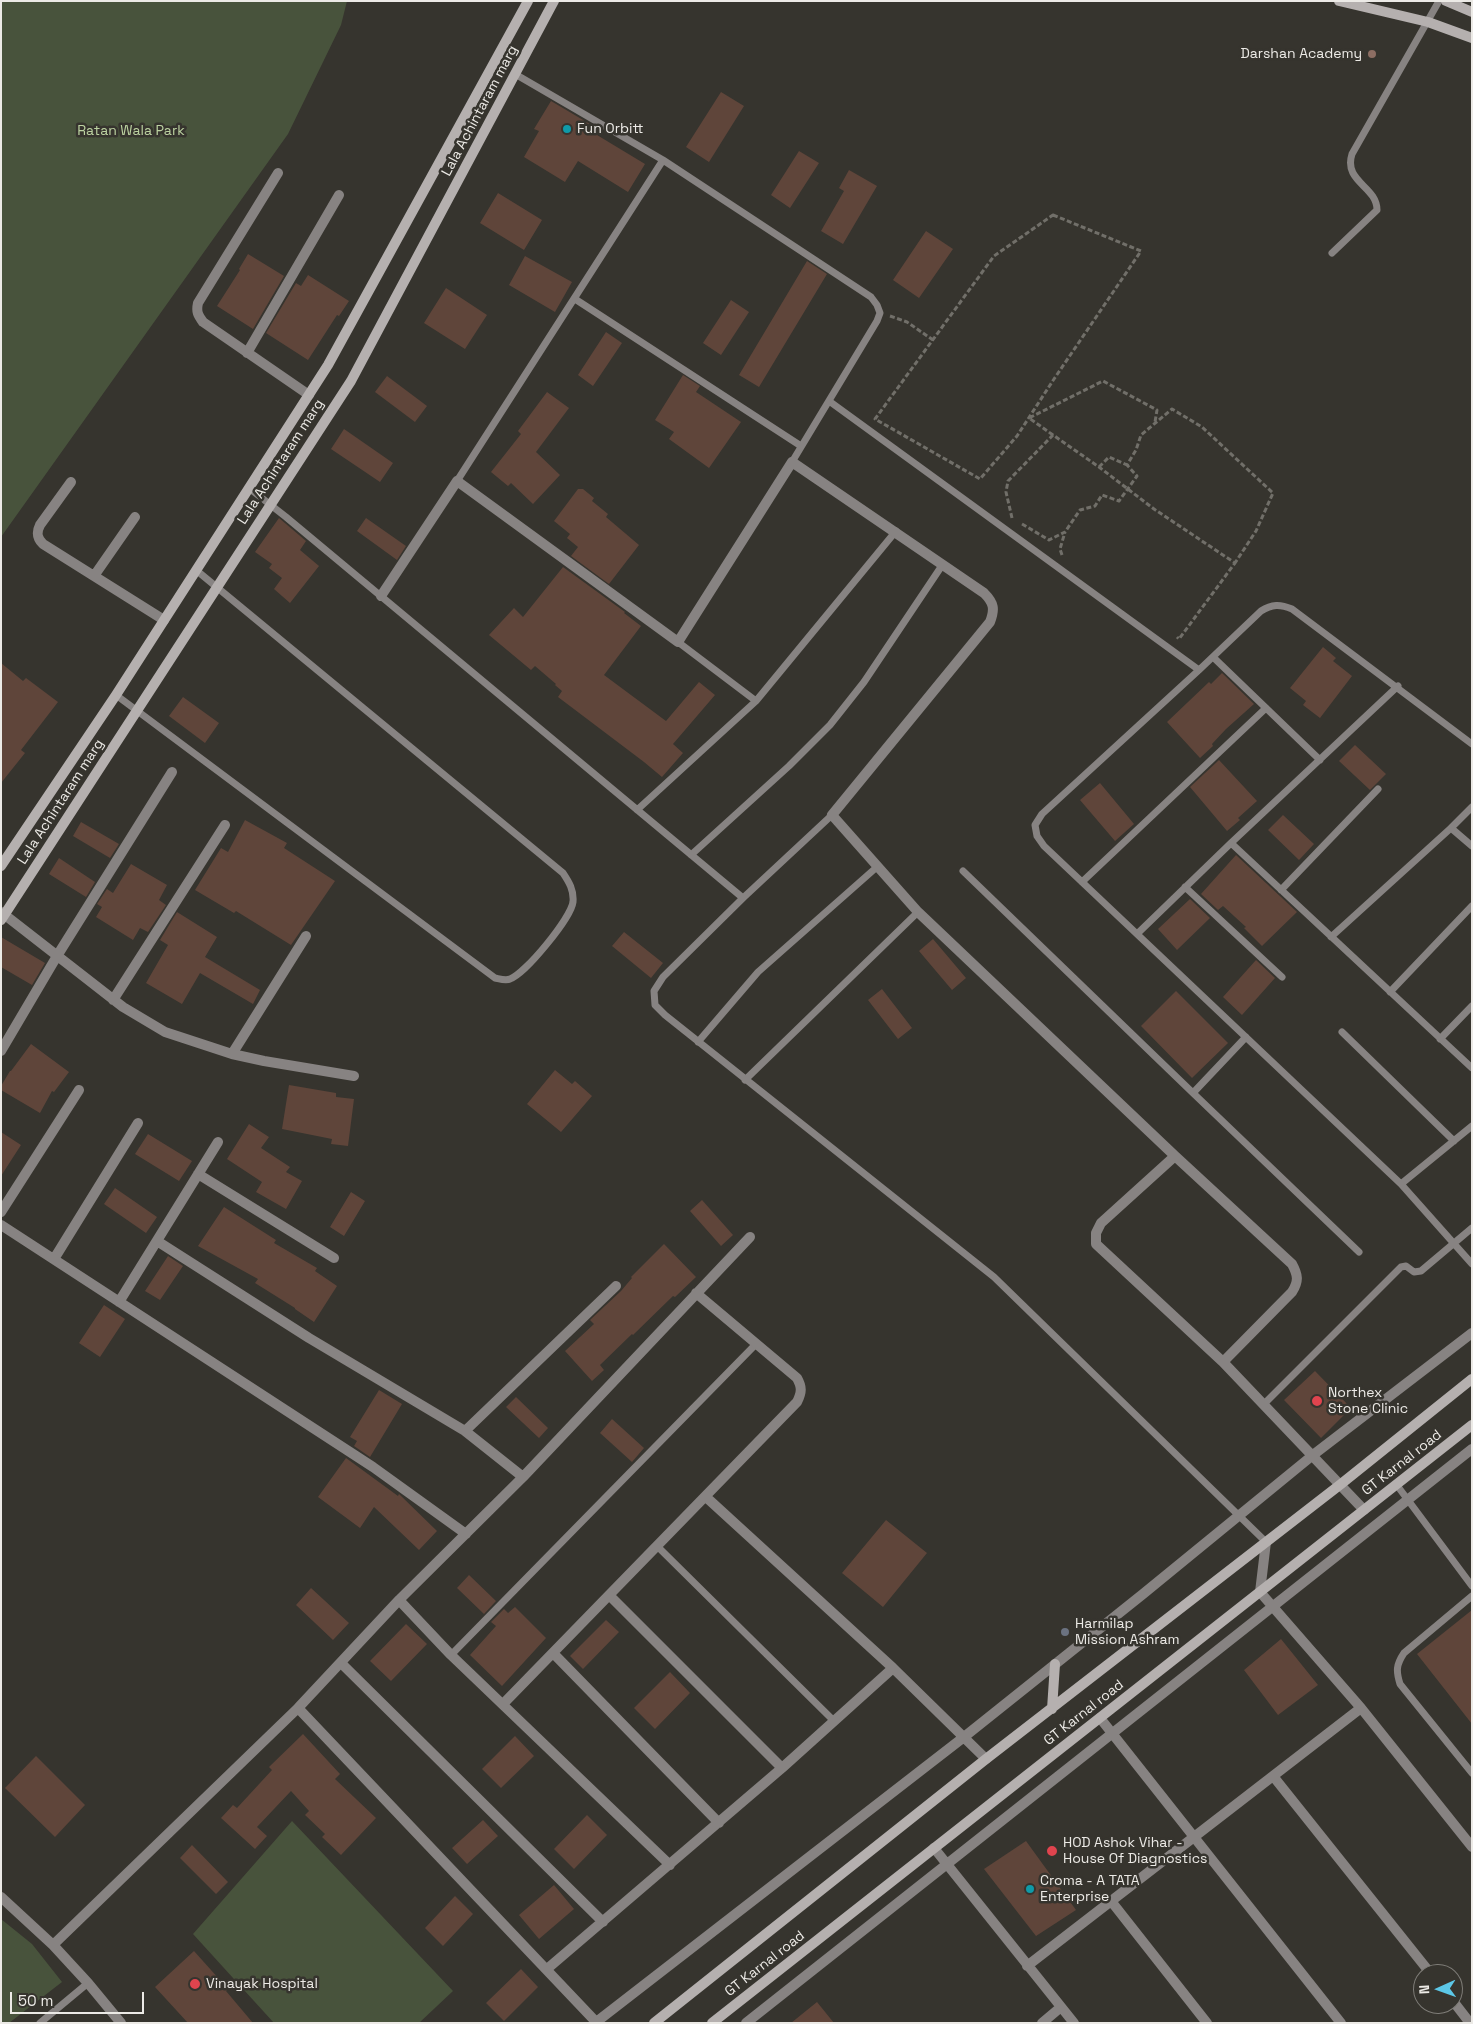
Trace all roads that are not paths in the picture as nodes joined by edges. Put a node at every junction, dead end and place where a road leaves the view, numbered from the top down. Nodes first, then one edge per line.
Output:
1 (528, 1) edge
2 (554, 1) edge
3 (1339, 1) edge
4 (1439, 1) edge
5 (1446, 1) edge
6 (1372, 5) edge
7 (1472, 12) edge
8 (1428, 22) junction
9 (1472, 38) edge
10 (515, 74) junction
11 (663, 160) junction
12 (278, 173) dead end
13 (339, 195) dead end
14 (1332, 253) dead end
15 (574, 299) junction
16 (247, 352) junction
17 (309, 395) junction
18 (829, 401) junction
19 (801, 446) junction
20 (792, 462) junction
21 (71, 482) dead end
22 (457, 482) junction
23 (249, 488) junction
24 (270, 504) junction
25 (135, 517) dead end
26 (896, 531) junction
27 (943, 564) junction
28 (196, 570) junction
29 (94, 576) junction
30 (217, 587) junction
31 (381, 596) junction
32 (164, 620) junction
33 (678, 642) junction
34 (1213, 657) junction
35 (1199, 670) junction
36 (1398, 686) junction
37 (116, 695) junction
38 (756, 701) junction
39 (1266, 708) junction
40 (137, 710) junction
41 (1472, 744) edge
42 (1320, 760) junction
43 (172, 772) dead end
44 (1378, 789) dead end
45 (1472, 807) edge
46 (637, 810) junction
47 (832, 815) junction
48 (225, 825) dead end
49 (1451, 828) junction
50 (1231, 843) junction
51 (1472, 846) edge
52 (691, 855) junction
53 (1, 866) edge
54 (878, 866) junction
55 (963, 871) dead end
56 (1082, 882) junction
57 (1185, 887) junction
58 (1281, 890) junction
59 (743, 898) junction
60 (1472, 906) edge
61 (918, 912) junction
62 (2, 916) edge
63 (1137, 934) junction
64 (306, 936) dead end
65 (1331, 936) junction
66 (58, 956) junction
67 (1282, 976) dead end
68 (1390, 992) junction
69 (113, 1000) junction
70 (1472, 1006) edge
71 (1342, 1032) dead end
72 (1246, 1037) junction
73 (1440, 1039) junction
74 (698, 1042) junction
75 (1, 1051) edge
76 (232, 1054) junction
77 (1472, 1068) edge
78 (354, 1076) dead end
79 (745, 1080) junction
80 (78, 1090) dead end
81 (1193, 1093) junction
82 (138, 1123) dead end
83 (1472, 1126) edge
84 (1454, 1141) junction
85 (218, 1142) dead end
86 (1174, 1156) junction
87 (198, 1174) junction
88 (1401, 1184) junction
89 (1, 1212) edge
90 (1, 1225) edge
91 (1472, 1228) edge
92 (750, 1238) dead end
93 (157, 1241) junction
94 (1454, 1242) junction
95 (1360, 1252) dead end
96 (334, 1258) dead end
97 (54, 1260) junction
98 (1472, 1264) edge
99 (616, 1286) dead end
100 (696, 1293) junction
101 (119, 1302) junction
102 (1472, 1332) edge
103 (756, 1344) junction
104 (1223, 1362) junction
105 (1472, 1379) edge
106 (1264, 1404) junction
107 (1472, 1425) edge
108 (465, 1431) junction
109 (1472, 1449) edge
110 (1313, 1455) junction
111 (523, 1477) junction
112 (1340, 1484) junction
113 (1396, 1484) junction
114 (706, 1497) junction
115 (1408, 1499) junction
116 (1364, 1510) junction
117 (1239, 1516) junction
118 (466, 1534) junction
119 (1266, 1542) junction
120 (657, 1546) junction
121 (1472, 1586) edge
122 (1260, 1592) junction
123 (609, 1595) junction
124 (1472, 1596) edge
125 (399, 1600) junction
126 (1272, 1607) junction
127 (553, 1653) junction
128 (451, 1655) junction
129 (341, 1663) junction
130 (1055, 1664) junction
131 (893, 1668) junction
132 (504, 1703) junction
133 (298, 1708) junction
134 (1361, 1708) junction
135 (1052, 1709) junction
136 (1100, 1718) junction
137 (834, 1721) junction
138 (1111, 1734) junction
139 (964, 1737) junction
140 (986, 1759) junction
141 (782, 1768) junction
142 (1472, 1773) edge
143 (1273, 1776) junction
144 (719, 1823) junction
145 (1194, 1837) junction
146 (1472, 1847) edge
147 (934, 1848) junction
148 (670, 1865) junction
149 (946, 1865) junction
150 (1, 1897) edge
151 (1111, 1901) junction
152 (603, 1922) junction
153 (53, 1945) junction
154 (1423, 1964) edge
155 (1027, 1966) junction
156 (547, 1970) junction
157 (88, 1983) junction
158 (1061, 2007) junction
159 (596, 2022) edge
160 (40, 2023) edge
161 (121, 2023) edge
162 (654, 2023) edge
163 (712, 2023) edge
164 (746, 2023) edge
165 (1042, 2023) edge
166 (1074, 2023) edge
167 (1207, 2023) edge
168 (1341, 2023) edge

1 - 17 street, Lala Achintaram marg
2 - 10 street, Lala Achintaram marg
3 - 6 street
4 - 8 lane
5 - 7 street
6 - 8 street
8 - 9 street
8 - 14 lane
10 - 11 lane
10 - 24 street, Lala Achintaram marg
11 - 15 lane
11 - 18 lane
12 - 16 street
13 - 16 street
15 - 19 lane
15 - 22 lane
16 - 17 street
17 - 23 street, Lala Achintaram marg
18 - 19 lane
18 - 35 lane
19 - 20 lane
20 - 26 street
20 - 33 street
21 - 29 street
22 - 31 street
22 - 33 street
23 - 24 lane
23 - 28 street, Lala Achintaram marg
24 - 30 street, Lala Achintaram marg
24 - 31 lane
25 - 29 street
26 - 27 street
26 - 38 lane
27 - 47 street
27 - 52 lane
28 - 30 lane
28 - 32 street, Lala Achintaram marg
29 - 32 street
30 - 40 street, Lala Achintaram marg
30 - 40 lane
31 - 46 lane
32 - 37 street, Lala Achintaram marg
33 - 38 lane
34 - 35 lane
34 - 36 lane
34 - 39 lane
35 - 56 lane
36 - 41 lane
36 - 42 lane
37 - 40 lane
37 - 53 street, Lala Achintaram marg
38 - 46 lane
39 - 42 lane
39 - 56 lane
40 - 62 street, Lala Achintaram marg
42 - 50 lane
43 - 66 street
44 - 58 lane
45 - 49 lane
46 - 52 lane
47 - 54 street
47 - 59 lane
48 - 69 street
49 - 51 lane
49 - 65 lane
50 - 57 lane
50 - 58 lane
52 - 59 lane
54 - 61 street
54 - 74 lane
55 - 81 lane
56 - 63 lane
57 - 63 lane
57 - 67 lane
58 - 65 lane
59 - 74 lane
60 - 68 lane
61 - 79 lane
61 - 86 street
62 - 66 street
63 - 72 lane
64 - 76 street
65 - 68 lane
66 - 69 street
66 - 75 street
68 - 73 lane
69 - 76 street
70 - 73 lane
71 - 84 lane
72 - 81 lane
72 - 88 lane
73 - 77 lane
74 - 79 lane
76 - 78 street
79 - 117 lane
80 - 89 street
81 - 95 lane
82 - 97 street
83 - 84 lane
84 - 88 lane
85 - 87 street
86 - 104 street
86 - 104 street
87 - 93 street
87 - 96 street
88 - 94 lane
90 - 97 street
91 - 94 lane
92 - 100 street
93 - 101 street
93 - 108 street
94 - 98 lane
94 - 106 lane
97 - 101 street
99 - 108 street
100 - 103 street
100 - 111 street
101 - 118 street
102 - 110 street
103 - 114 street
103 - 128 lane
104 - 106 street
105 - 112 street, GT Karnal road
106 - 110 street
107 - 113 street, GT Karnal road
108 - 111 street
109 - 115 street
110 - 112 street
110 - 117 street
111 - 118 street
112 - 116 street
112 - 119 street, GT Karnal road
113 - 115 lane
113 - 116 street, GT Karnal road
114 - 120 street
114 - 131 street
115 - 121 lane
115 - 126 street
116 - 122 street, GT Karnal road
117 - 119 lane
117 - 130 street
118 - 125 street
119 - 122 street
119 - 135 street, GT Karnal road
120 - 123 street
120 - 137 lane
122 - 126 street
122 - 136 street, GT Karnal road
123 - 127 street
123 - 141 street
124 - 142 lane
125 - 128 street
125 - 129 street
126 - 134 street
126 - 138 street
127 - 132 street
127 - 144 street
128 - 132 street
129 - 133 street
129 - 152 street
130 - 135 street
130 - 139 street
131 - 137 street
131 - 139 street
132 - 148 street
133 - 153 street
133 - 156 street
134 - 143 street
134 - 146 street
135 - 140 street, GT Karnal road
136 - 138 street
136 - 147 street, GT Karnal road
137 - 141 street
138 - 145 street
138 - 149 street
139 - 140 street
139 - 159 street
140 - 162 street, GT Karnal road
141 - 144 street
143 - 145 street
143 - 154 street
144 - 148 street
145 - 151 street
145 - 168 street
147 - 149 street
147 - 163 street, GT Karnal road
148 - 152 street
149 - 155 street
149 - 164 street
150 - 153 street
151 - 155 street
151 - 167 street
152 - 156 street
153 - 157 street
155 - 158 street
156 - 159 street
157 - 160 lane
157 - 161 street
158 - 165 street
158 - 166 street

